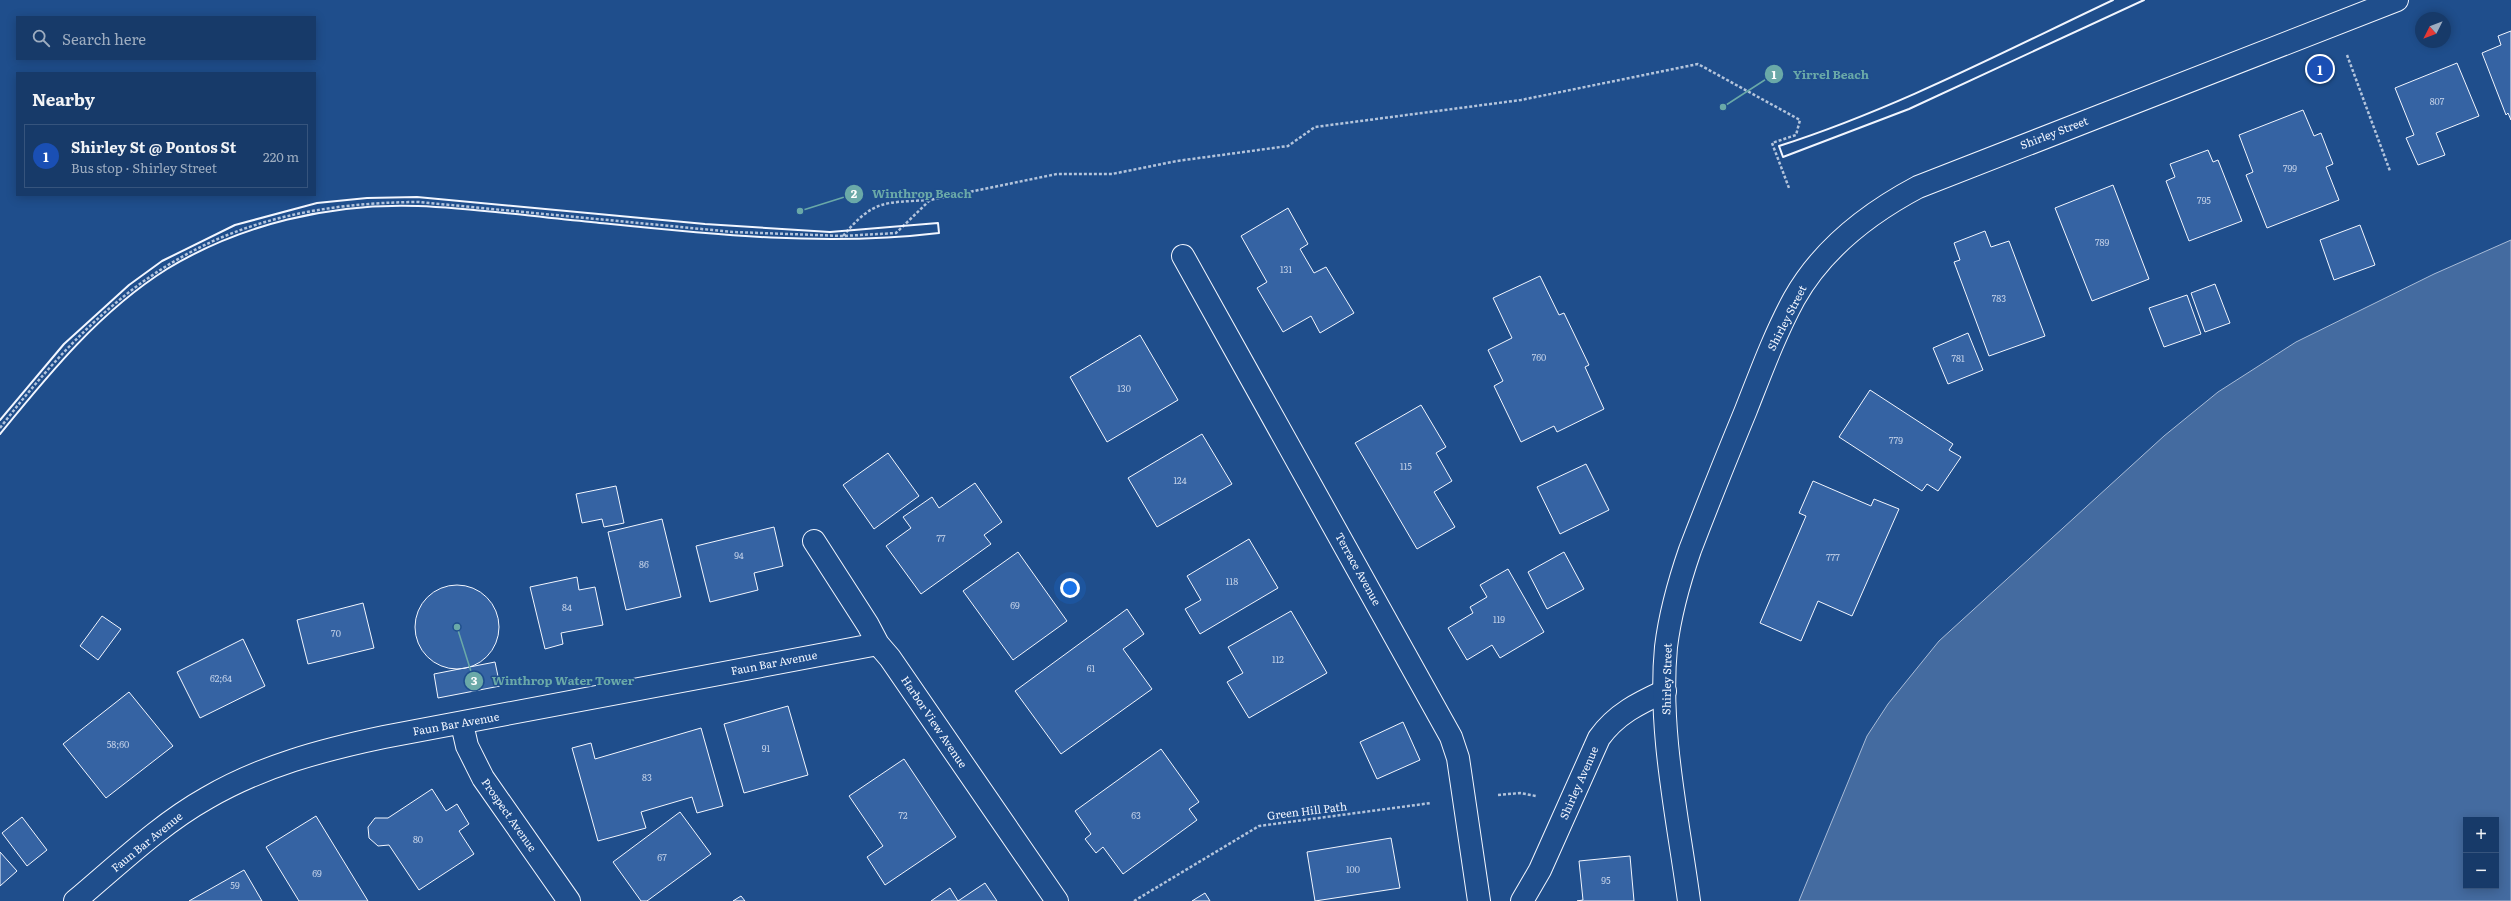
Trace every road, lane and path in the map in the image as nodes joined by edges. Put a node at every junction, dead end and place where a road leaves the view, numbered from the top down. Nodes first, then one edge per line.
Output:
1 (2397, 0) edge
2 (2335, 24) junction
3 (2390, 171) dead end
4 (1790, 188) dead end
5 (930, 200) junction
6 (843, 236) junction
7 (1183, 256) dead end
8 (0, 428) edge
9 (814, 541) dead end
10 (878, 644) junction
11 (1665, 691) junction
12 (462, 724) junction
13 (1520, 793) dead end
14 (1543, 797) dead end
15 (1430, 803) dead end
16 (75, 901) edge
17 (569, 901) edge
18 (1057, 901) edge
19 (1134, 901) edge
20 (1479, 901) edge
21 (1522, 901) edge
22 (1689, 901) edge

1 - 2 street, Shirley Street
2 - 3 path
2 - 11 street, Shirley Street
4 - 5 path
5 - 6 path
5 - 6 path
6 - 8 path
7 - 20 street, Terrace Avenue
9 - 10 street, Harbor View Avenue
10 - 12 street, Faun Bar Avenue
10 - 18 street, Harbor View Avenue
11 - 21 street, Shirley Avenue
11 - 22 street, Shirley Street
12 - 16 street, Faun Bar Avenue
12 - 17 street, Prospect Avenue
13 - 14 path
15 - 19 path, Green Hill Path

